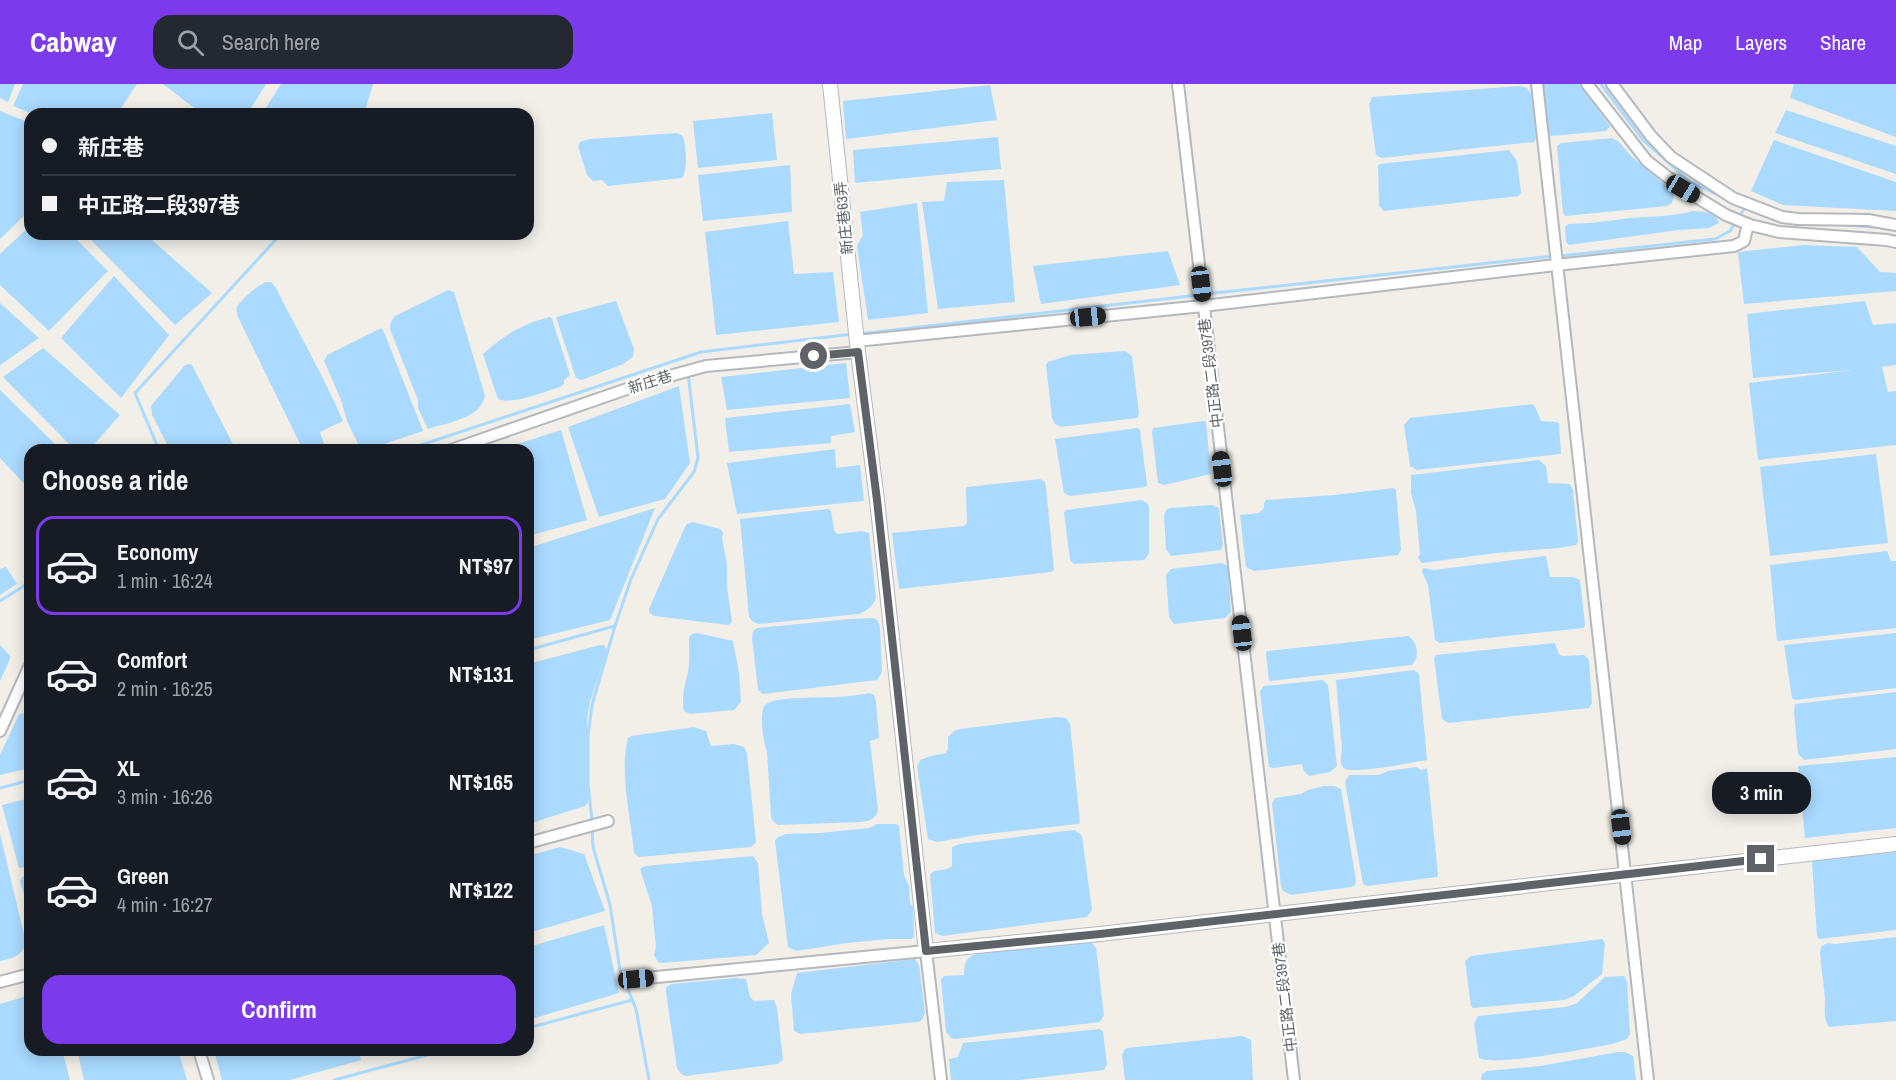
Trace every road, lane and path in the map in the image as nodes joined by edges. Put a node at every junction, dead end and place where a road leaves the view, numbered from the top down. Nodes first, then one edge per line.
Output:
1 (830, 84) edge
2 (1178, 84) edge
3 (1537, 84) edge
4 (1587, 84) edge
5 (1612, 84) edge
6 (1749, 224) junction
7 (1896, 225) edge
8 (1896, 242) edge
9 (1556, 265) junction
10 (1203, 306) junction
11 (857, 346) junction
12 (468, 444) edge
13 (24, 678) edge
14 (0, 731) edge
15 (608, 821) dead end
16 (534, 841) edge
17 (1896, 844) edge
18 (1626, 874) junction
19 (1275, 913) junction
20 (926, 951) junction
21 (24, 976) edge
22 (636, 979) dead end
23 (0, 982) edge
24 (201, 1056) edge
25 (208, 1080) edge
26 (941, 1080) edge
27 (1294, 1080) edge
28 (1648, 1080) edge

1 - 11 street, 新庄巷63弄
2 - 10 street, 中正路二段397巷
3 - 9 street
4 - 6 street
5 - 7 street
6 - 8 street
6 - 9 street, 新庄巷
9 - 10 street, 新庄巷
9 - 18 street
10 - 11 street, 新庄巷
10 - 19 street, 中正路二段397巷
11 - 12 street, 新庄巷
11 - 20 street
13 - 14 street
15 - 16 street
17 - 18 street
18 - 19 street
18 - 28 street
19 - 20 street
19 - 27 street, 中正路二段397巷
20 - 22 street
20 - 26 street
21 - 23 street
24 - 25 street

